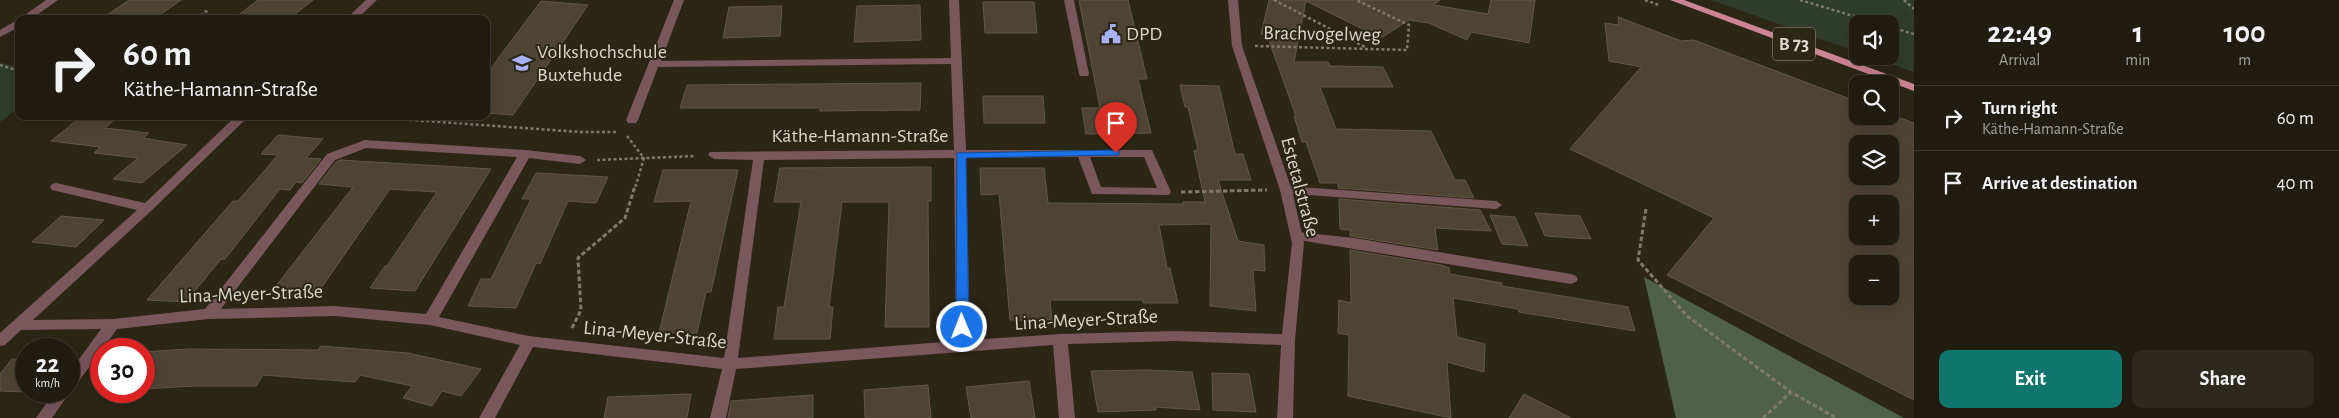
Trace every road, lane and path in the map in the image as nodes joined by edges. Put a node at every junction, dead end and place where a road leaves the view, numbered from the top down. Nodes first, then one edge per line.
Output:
1 (53, 0) edge
2 (372, 0) edge
3 (679, 0) edge
4 (954, 0) edge
5 (1069, 0) edge
6 (1233, 0) edge
7 (1274, 0) edge
8 (1356, 0) edge
9 (1675, 0) edge
10 (1800, 0) edge
11 (1904, 0) edge
12 (1914, 9) edge
13 (208, 10) dead end
14 (30, 15) edge
15 (201, 15) edge
16 (355, 15) edge
17 (1850, 15) edge
18 (15, 25) edge
19 (1899, 30) edge
20 (0, 34) edge
21 (1914, 34) edge
22 (1237, 46) junction
23 (1366, 47) junction
24 (956, 61) junction
25 (654, 64) junction
26 (0, 65) edge
27 (15, 70) edge
28 (1084, 74) dead end
29 (1914, 88) edge
30 (239, 120) edge
31 (411, 120) edge
32 (632, 120) dead end
33 (1083, 153) junction
34 (525, 154) junction
35 (714, 155) joint
36 (960, 155) junction
37 (759, 156) junction
38 (644, 158) junction
39 (580, 160) joint
40 (56, 187) dead end
41 (1286, 190) junction
42 (1165, 192) junction
43 (1496, 205) dead end
44 (147, 208) junction
45 (1646, 209) dead end
46 (1297, 236) junction
47 (1571, 279) dead end
48 (209, 314) junction
49 (430, 320) junction
50 (113, 324) junction
51 (20, 325) junction
52 (1060, 339) junction
53 (1288, 340) junction
54 (0, 341) edge
55 (529, 341) junction
56 (563, 346) junction
57 (963, 347) junction
58 (730, 364) junction
59 (80, 369) edge
60 (1791, 392) junction
61 (55, 403) edge
62 (44, 418) edge
63 (487, 418) edge
64 (718, 418) edge
65 (1067, 418) edge
66 (1285, 418) edge
67 (1763, 418) edge
68 (1836, 418) edge

1 - 14 street
2 - 16 street
3 - 25 street
4 - 24 street
5 - 28 street
6 - 22 street, Estetalstraße
7 - 23 path
8 - 23 path, Brachvogelweg
9 - 29 main road, B 73
10 - 17 path
11 - 12 path
13 - 15 path
18 - 20 street
19 - 21 path
22 - 23 path, Brachvogelweg
22 - 41 street, Estetalstraße
24 - 25 street
24 - 36 street
25 - 32 street
26 - 27 path
30 - 44 street
31 - 38 path
33 - 36 street, Käthe-Hamann-Straße
33 - 42 street, Käthe-Hamann-Straße
33 - 42 street
34 - 39 street
34 - 48 street
34 - 49 street
35 - 37 street, Käthe-Hamann-Straße
35 - 38 path
36 - 37 street, Käthe-Hamann-Straße
36 - 57 street, Käthe-Hamann-Straße
37 - 58 street, Käthe-Hamann-Straße
38 - 39 path
38 - 56 path
40 - 44 street
41 - 42 path
41 - 43 street
41 - 46 street, Estetalstraße
44 - 51 street
45 - 60 path
46 - 47 street
46 - 53 street, Estetalstraße
48 - 49 street, Lina-Meyer-Straße
48 - 50 street, Lina-Meyer-Straße
49 - 55 street, Lina-Meyer-Straße
50 - 51 street, Lina-Meyer-Straße
50 - 59 street
51 - 54 street
52 - 53 street, Lina-Meyer-Straße
52 - 57 street, Lina-Meyer-Straße
52 - 65 street
53 - 66 street, Estetalstraße
55 - 56 street, Lina-Meyer-Straße
55 - 63 street
56 - 58 street, Lina-Meyer-Straße
57 - 58 street, Lina-Meyer-Straße
58 - 64 street, Käthe-Hamann-Straße
60 - 67 path
60 - 68 path
61 - 62 street

